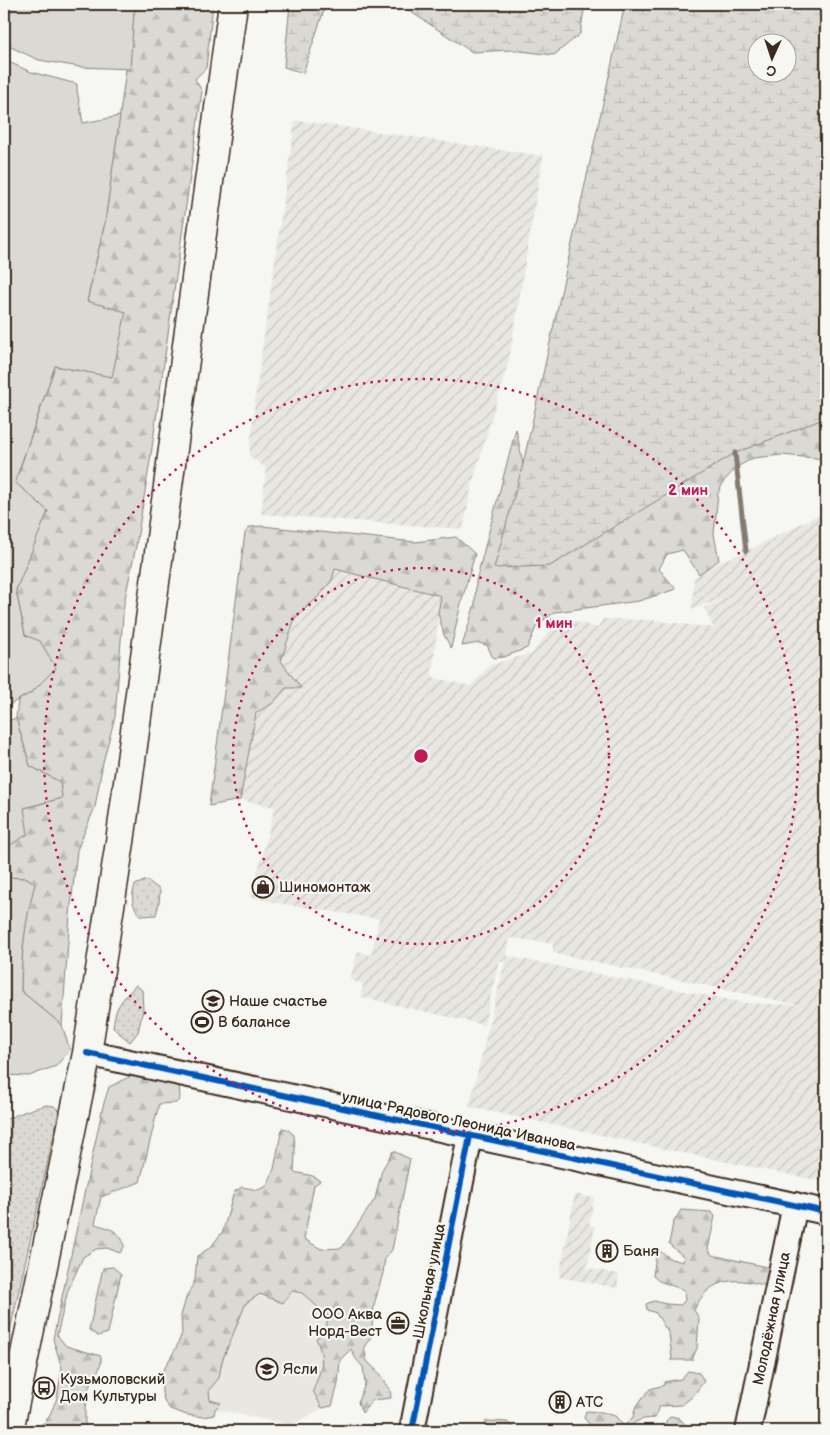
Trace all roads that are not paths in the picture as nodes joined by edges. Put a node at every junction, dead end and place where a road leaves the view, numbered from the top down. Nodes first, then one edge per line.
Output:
1 (233, 4) edge
2 (87, 1053) junction
3 (470, 1136) junction
4 (795, 1205) junction
5 (826, 1212) edge
6 (9, 1431) edge
7 (412, 1431) edge
8 (748, 1431) edge

1 - 2 main road
2 - 3 street, улица Рядового Леонида Иванова
2 - 6 main road
3 - 4 street, улица Рядового Леонида Иванова
3 - 7 street, Школьная улица
4 - 5 street, улица Рядового Леонида Иванова
4 - 8 street, Молодёжная улица

